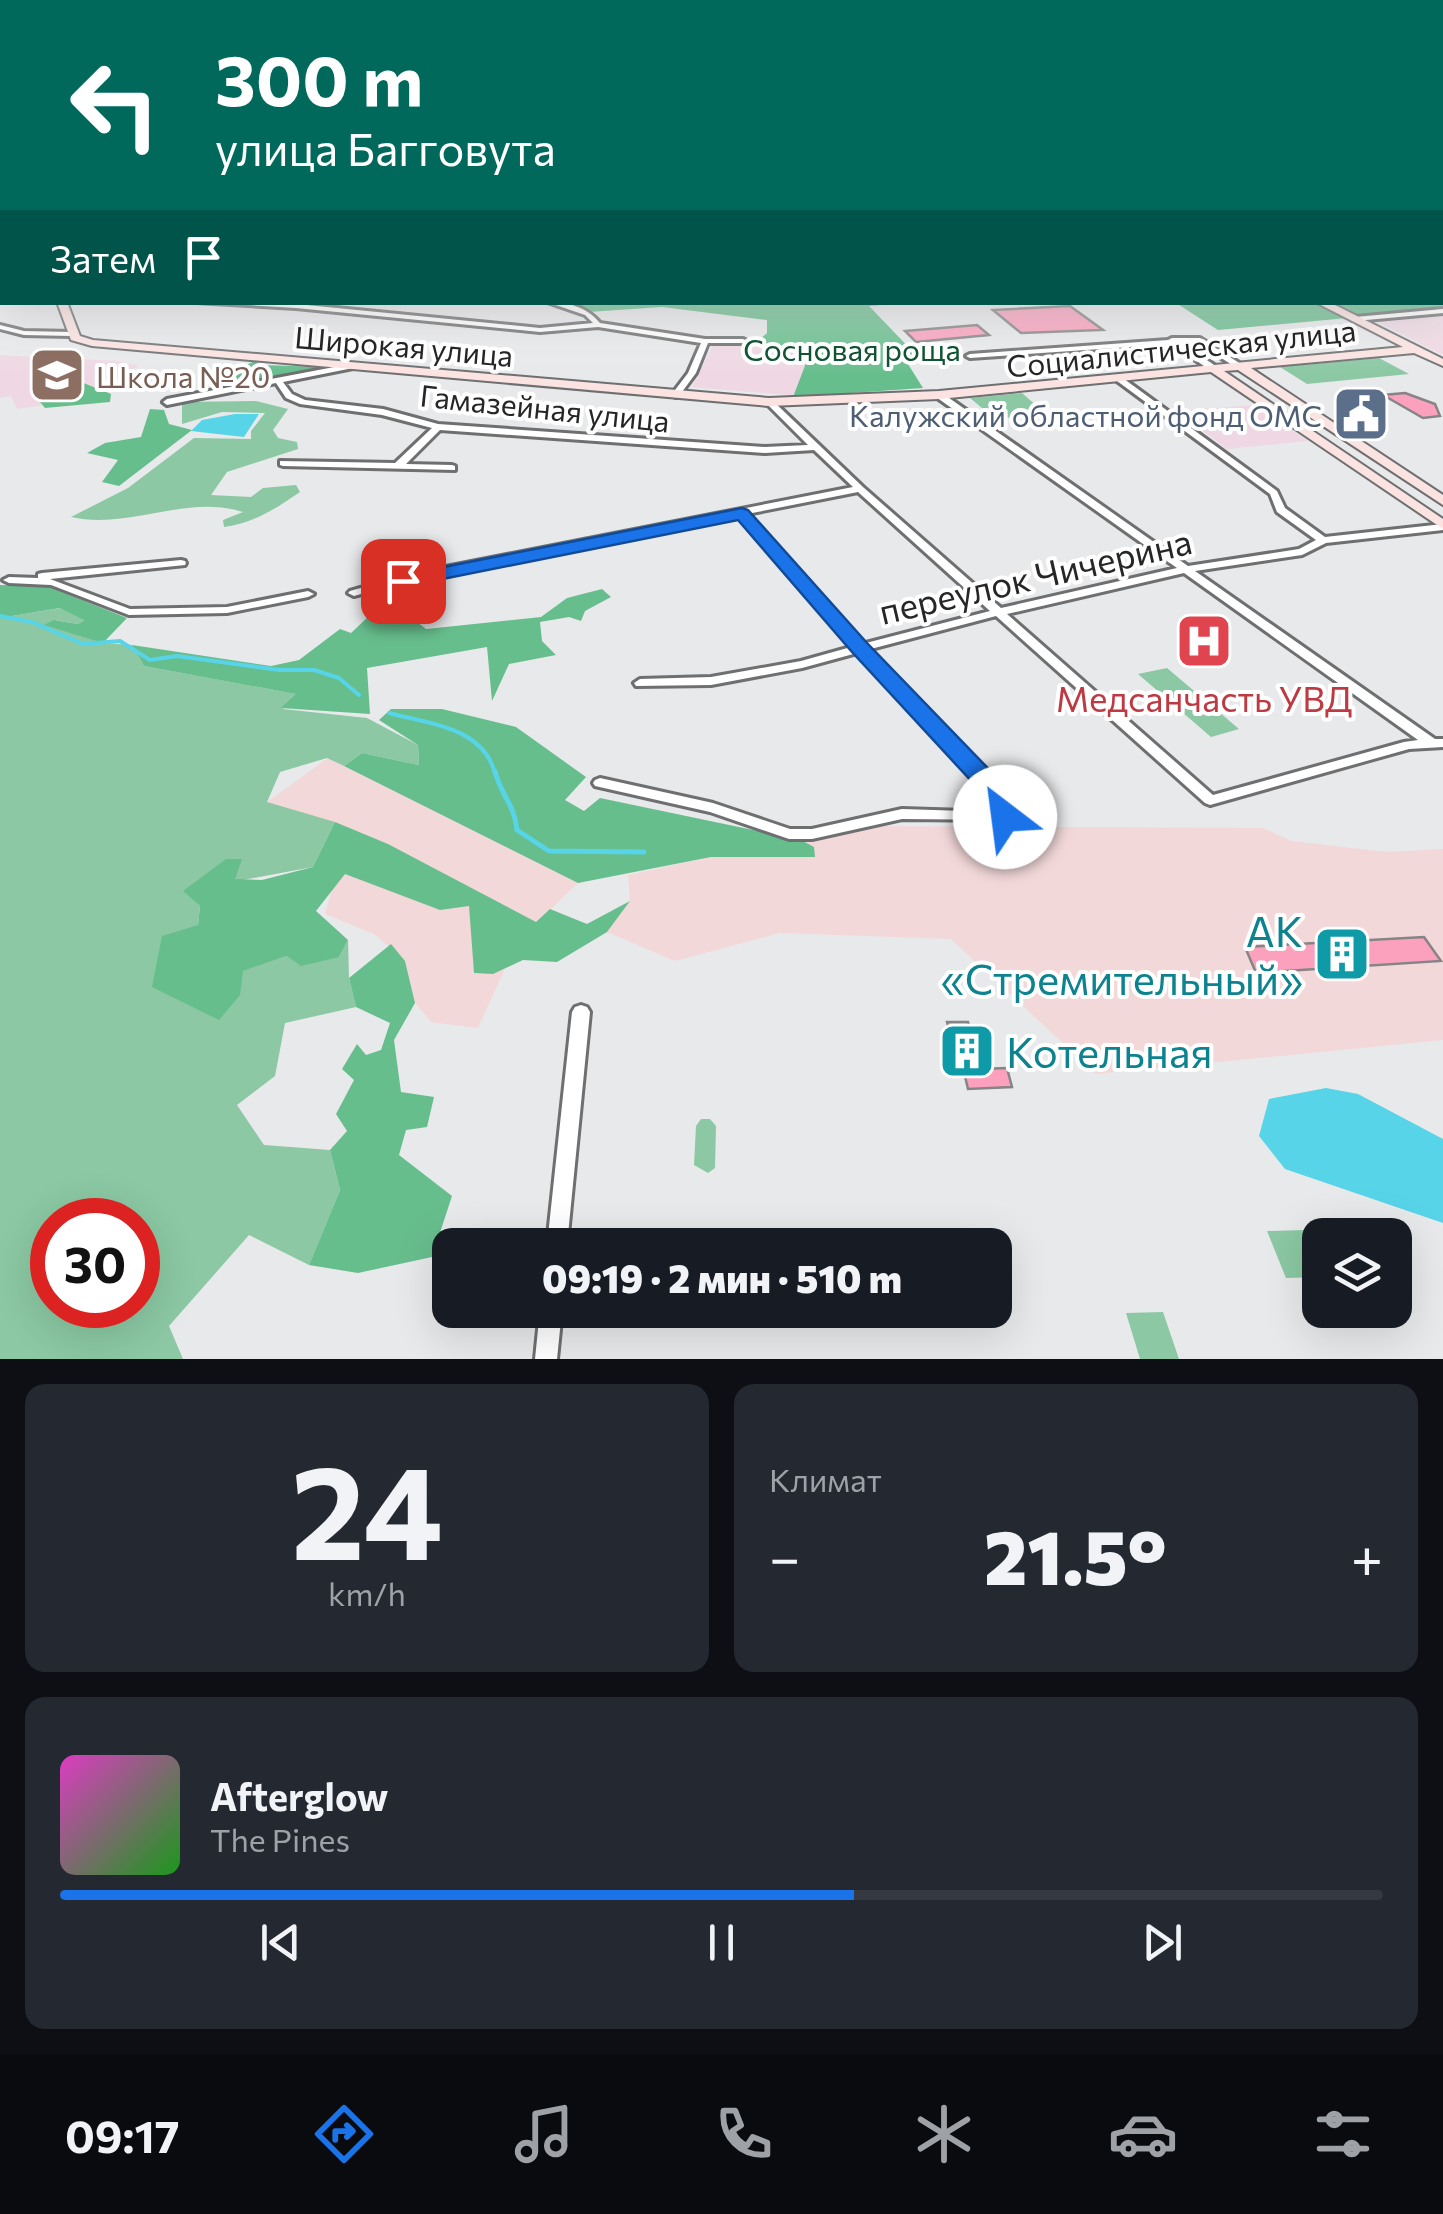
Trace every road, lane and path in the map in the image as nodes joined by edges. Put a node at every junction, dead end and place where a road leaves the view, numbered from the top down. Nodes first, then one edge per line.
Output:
1 (63, 305) edge
2 (272, 305) edge
3 (560, 305) edge
4 (1326, 305) edge
5 (1443, 311) edge
6 (1355, 319) junction
7 (598, 325) junction
8 (0, 327) edge
9 (72, 334) junction
10 (1172, 340) junction
11 (705, 341) junction
12 (743, 341) dead end
13 (1418, 349) junction
14 (970, 356) dead end
15 (1443, 363) edge
16 (350, 366) junction
17 (1240, 366) junction
18 (1214, 369) junction
19 (1117, 378) junction
20 (278, 382) junction
21 (676, 394) junction
22 (939, 396) junction
23 (167, 402) dead end
24 (768, 402) junction
25 (438, 428) junction
26 (816, 447) junction
27 (283, 462) dead end
28 (398, 466) junction
29 (452, 468) dead end
30 (860, 489) junction
31 (1443, 502) edge
32 (742, 514) junction
33 (1443, 526) edge
34 (1323, 540) junction
35 (181, 563) dead end
36 (1185, 570) junction
37 (4, 580) edge
38 (354, 593) dead end
39 (308, 594) dead end
40 (999, 613) junction
41 (860, 648) junction
42 (640, 683) dead end
43 (1438, 744) edge
44 (600, 783) dead end
45 (581, 1012) dead end
46 (559, 1228) edge
47 (549, 1328) edge
48 (546, 1359) edge

1 - 9 street
2 - 7 street
3 - 7 street
4 - 6 street
5 - 6 street
6 - 13 street
7 - 11 street
8 - 9 street
9 - 16 street, Широкая улица
10 - 14 street
10 - 17 street
10 - 18 street
11 - 12 street
11 - 21 street
13 - 15 street
13 - 17 street, Социалистическая улица
16 - 20 street
16 - 21 street, Широкая улица
17 - 18 street, Социалистическая улица
17 - 31 street
18 - 19 street, Социалистическая улица
18 - 33 street
19 - 22 street, Социалистическая улица
19 - 34 street
20 - 23 street
20 - 25 street, Гамазейная улица
21 - 24 street, Широкая улица
22 - 24 street, Социалистическая улица
22 - 36 street
24 - 26 street
25 - 26 street, Гамазейная улица
25 - 28 street
26 - 30 street
27 - 28 street
28 - 29 street
30 - 32 street
30 - 40 street
32 - 38 street
32 - 41 street
33 - 34 street, переулок Чичерина
34 - 36 street, переулок Чичерина
35 - 37 street
36 - 40 street, переулок Чичерина
36 - 43 street
37 - 39 street
40 - 41 street, переулок Чичерина
40 - 43 street
41 - 42 street, переулок Чичерина
41 - 44 street
45 - 46 street
47 - 48 street

